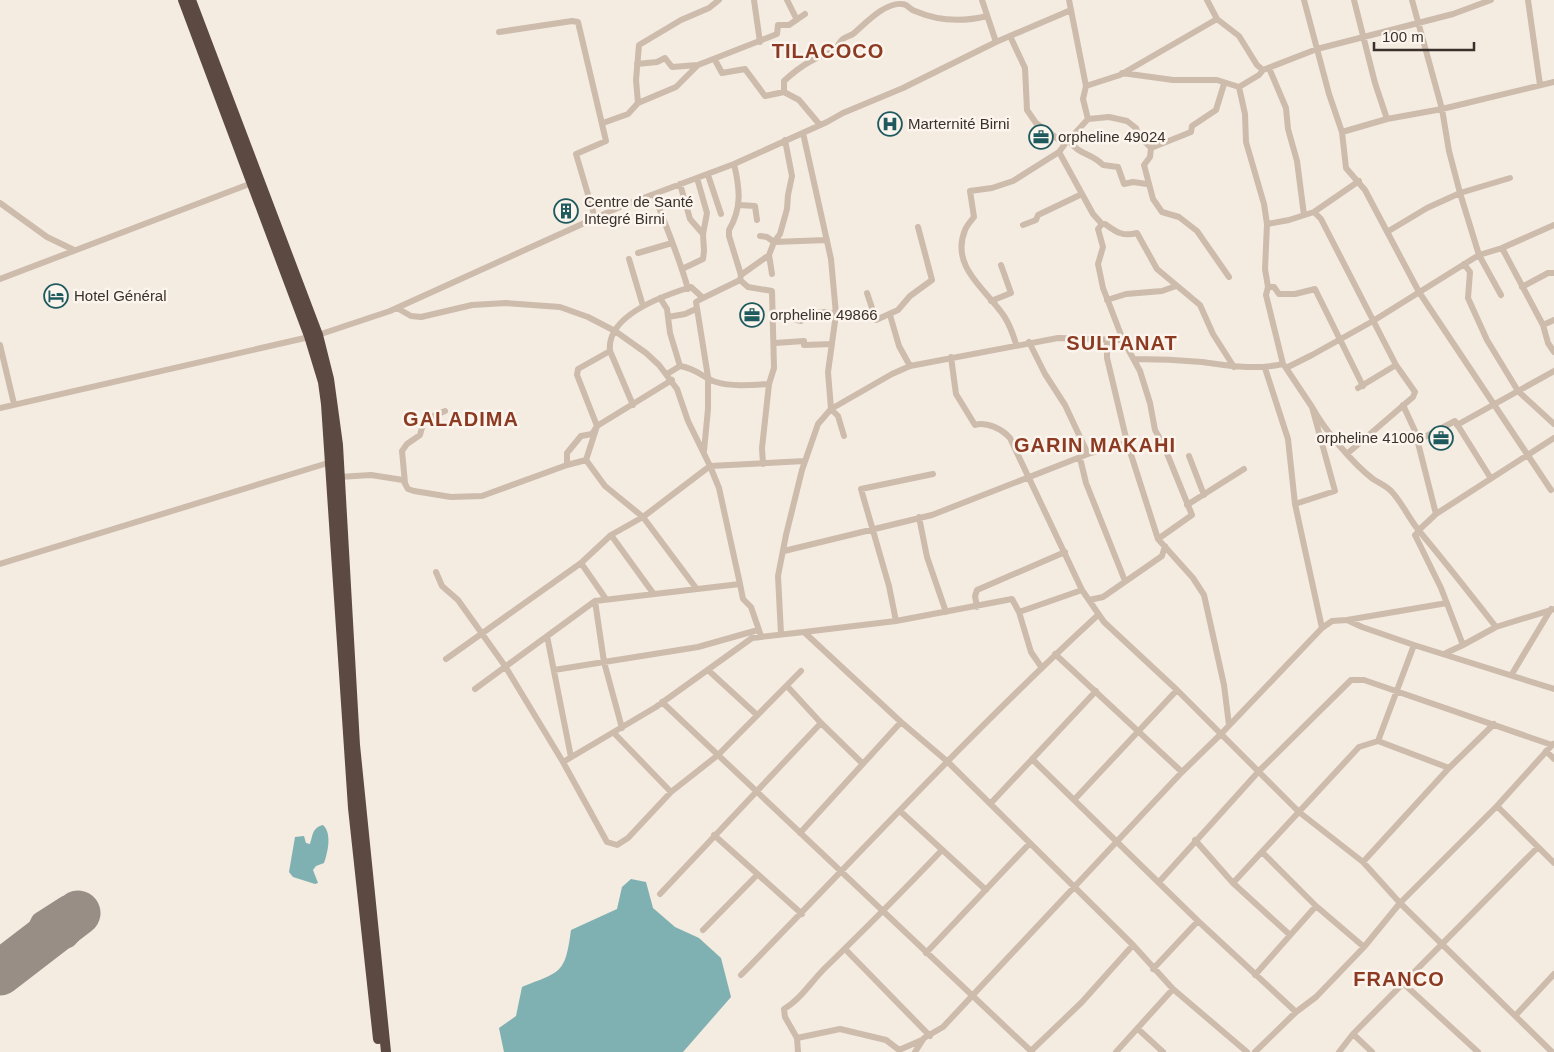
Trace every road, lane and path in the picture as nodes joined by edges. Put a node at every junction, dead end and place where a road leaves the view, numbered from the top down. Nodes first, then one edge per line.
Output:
1 (183, 0) edge
2 (191, 0) edge
3 (719, 0) edge
4 (754, 0) edge
5 (787, 0) edge
6 (982, 0) edge
7 (1069, 0) edge
8 (1207, 0) edge
9 (1304, 0) edge
10 (1354, 0) edge
11 (1412, 0) edge
12 (1491, 0) edge
13 (1528, 0) edge
14 (1071, 10) junction
15 (804, 14) dead end
16 (987, 16) junction
17 (796, 18) junction
18 (1217, 19) junction
19 (1420, 23) junction
20 (499, 32) dead end
21 (1010, 36) junction
22 (1365, 37) junction
23 (760, 42) junction
24 (996, 42) junction
25 (1317, 49) junction
26 (715, 60) junction
27 (638, 64) junction
28 (698, 65) junction
29 (1266, 69) junction
30 (214, 70) junction
31 (1122, 73) junction
32 (1554, 82) edge
33 (1224, 84) junction
34 (1540, 85) junction
35 (1086, 86) junction
36 (1239, 87) junction
37 (784, 92) junction
38 (638, 103) junction
39 (1442, 108) junction
40 (1088, 118) junction
41 (1387, 119) junction
42 (603, 123) junction
43 (820, 126) junction
44 (1342, 132) junction
45 (803, 133) junction
46 (785, 140) junction
47 (1066, 142) junction
48 (1151, 148) junction
49 (1059, 152) junction
50 (734, 164) junction
51 (708, 175) junction
52 (697, 178) junction
53 (1510, 178) dead end
54 (1359, 181) junction
55 (252, 182) junction
56 (680, 184) junction
57 (1147, 184) junction
58 (1460, 193) junction
59 (654, 194) junction
60 (1082, 194) junction
61 (0, 203) edge
62 (739, 205) junction
63 (1314, 212) junction
64 (721, 214) dead end
65 (1304, 215) junction
66 (595, 218) junction
67 (757, 220) dead end
68 (1102, 224) junction
69 (1267, 224) junction
70 (1023, 225) dead end
71 (1554, 225) edge
72 (918, 227) dead end
73 (1388, 232) junction
74 (702, 234) junction
75 (760, 236) dead end
76 (827, 240) junction
77 (774, 242) junction
78 (672, 243) junction
79 (1502, 248) junction
80 (74, 250) junction
81 (638, 253) dead end
82 (769, 255) junction
83 (1479, 255) junction
84 (629, 259) dead end
85 (1464, 264) junction
86 (1001, 265) dead end
87 (682, 269) junction
88 (1554, 273) edge
89 (772, 274) dead end
90 (740, 277) junction
91 (1229, 277) dead end
92 (0, 280) edge
93 (1176, 286) junction
94 (1268, 287) junction
95 (1522, 287) junction
96 (688, 288) junction
97 (1419, 292) junction
98 (866, 293) dead end
99 (1501, 295) dead end
100 (660, 298) junction
101 (703, 298) junction
102 (991, 300) junction
103 (1107, 300) junction
104 (643, 306) junction
105 (397, 308) junction
106 (696, 309) junction
107 (773, 314) junction
108 (836, 314) junction
109 (890, 316) junction
110 (668, 317) junction
111 (1554, 320) edge
112 (1373, 321) junction
113 (1543, 325) junction
114 (615, 331) junction
115 (314, 336) junction
116 (1340, 339) junction
117 (1124, 340) junction
118 (1107, 341) junction
119 (1029, 342) junction
120 (775, 343) junction
121 (832, 344) junction
122 (1016, 344) junction
123 (0, 345) edge
124 (610, 351) junction
125 (1554, 352) edge
126 (951, 357) junction
127 (1135, 359) junction
128 (1396, 365) junction
129 (680, 366) junction
130 (910, 366) junction
131 (1285, 366) junction
132 (1234, 367) junction
133 (1265, 368) junction
134 (1554, 371) edge
135 (669, 377) junction
136 (708, 377) junction
137 (769, 384) junction
138 (1518, 391) junction
139 (14, 404) junction
140 (633, 405) junction
141 (1403, 405) junction
142 (1494, 405) junction
143 (1312, 407) junction
144 (0, 408) edge
145 (831, 409) junction
146 (445, 411) dead end
147 (1554, 424) edge
148 (1457, 425) junction
149 (597, 426) junction
150 (844, 436) dead end
151 (1554, 438) edge
152 (1417, 441) junction
153 (1127, 442) junction
154 (334, 445) junction
155 (704, 452) junction
156 (1348, 453) junction
157 (1088, 454) junction
158 (1528, 455) junction
159 (1190, 456) dead end
160 (1080, 458) junction
161 (586, 460) junction
162 (805, 461) junction
163 (331, 462) junction
164 (763, 464) junction
165 (567, 465) junction
166 (710, 466) junction
167 (1244, 469) dead end
168 (933, 474) dead end
169 (336, 477) junction
170 (1490, 477) junction
171 (1030, 478) junction
172 (405, 484) junction
173 (1551, 490) dead end
174 (1204, 495) junction
175 (1295, 504) junction
176 (1187, 505) junction
177 (1436, 514) junction
178 (643, 517) junction
179 (920, 517) junction
180 (872, 529) junction
181 (1419, 531) junction
182 (611, 534) junction
183 (1158, 539) junction
184 (1165, 546) junction
185 (784, 551) junction
186 (1065, 552) junction
187 (581, 563) junction
188 (0, 564) edge
189 (436, 572) dead end
190 (1125, 581) junction
191 (740, 584) junction
192 (696, 588) junction
193 (1082, 590) junction
194 (653, 593) junction
195 (606, 599) junction
196 (1089, 600) junction
197 (595, 601) junction
198 (1447, 603) junction
199 (977, 607) junction
200 (1552, 609) edge
201 (946, 612) junction
202 (1019, 612) junction
203 (1098, 615) junction
204 (1347, 620) junction
205 (896, 621) junction
206 (1496, 627) junction
207 (1322, 628) junction
208 (804, 632) junction
209 (759, 633) junction
210 (481, 634) junction
211 (781, 634) junction
212 (546, 636) junction
213 (1414, 645) junction
214 (1463, 645) junction
215 (1055, 654) junction
216 (1446, 654) junction
217 (446, 659) dead end
218 (604, 662) junction
219 (505, 666) junction
220 (1042, 668) junction
221 (554, 670) junction
222 (708, 670) junction
223 (802, 671) dead end
224 (1512, 674) junction
225 (787, 686) junction
226 (475, 689) dead end
227 (1554, 689) edge
228 (1178, 690) junction
229 (1398, 691) junction
230 (1096, 692) junction
231 (662, 702) junction
232 (757, 715) junction
233 (901, 722) junction
234 (821, 723) junction
235 (1494, 724) junction
236 (1229, 725) junction
237 (622, 728) junction
238 (1140, 732) junction
239 (614, 733) junction
240 (1221, 734) junction
241 (1378, 741) junction
242 (1553, 744) edge
243 (1546, 751) junction
244 (718, 755) junction
245 (571, 758) junction
246 (1032, 759) junction
247 (1554, 759) edge
248 (563, 762) junction
249 (948, 762) junction
250 (863, 764) junction
251 (1449, 768) junction
252 (1259, 771) junction
253 (1182, 772) junction
254 (756, 791) junction
255 (671, 792) junction
256 (1074, 800) junction
257 (991, 803) junction
258 (1497, 806) junction
259 (900, 811) junction
260 (1299, 812) junction
261 (800, 833) junction
262 (714, 835) junction
263 (1195, 840) junction
264 (1116, 842) junction
265 (1030, 843) junction
266 (1538, 847) junction
267 (942, 850) junction
268 (1263, 853) junction
269 (1363, 862) junction
270 (1554, 863) edge
271 (841, 872) junction
272 (757, 874) junction
273 (1159, 882) junction
274 (1233, 883) junction
275 (1073, 886) junction
276 (986, 890) junction
277 (660, 894) dead end
278 (1400, 903) junction
279 (1316, 906) junction
280 (883, 912) junction
281 (802, 914) junction
282 (1198, 921) junction
283 (703, 930) dead end
284 (1290, 935) junction
285 (1443, 943) junction
286 (1133, 944) junction
287 (1364, 947) junction
288 (845, 949) junction
289 (926, 952) junction
290 (1153, 969) junction
291 (1554, 974) edge
292 (741, 975) dead end
293 (1255, 975) junction
294 (1404, 984) junction
295 (1173, 989) junction
296 (972, 996) junction
297 (1296, 1012) junction
298 (1516, 1015) junction
299 (1138, 1029) junction
300 (1353, 1034) junction
301 (797, 1038) junction
302 (927, 1038) junction
303 (1031, 1051) edge
304 (380, 1052) edge
305 (386, 1052) edge
306 (798, 1052) edge
307 (915, 1052) edge
308 (1116, 1052) edge
309 (1163, 1052) edge
310 (1247, 1052) edge
311 (1255, 1052) edge
312 (1340, 1052) edge
313 (1372, 1052) edge
314 (1478, 1052) edge
315 (1552, 1052) edge

1 - 30 highway
2 - 30 highway
3 - 27 street
4 - 23 street
5 - 17 street
6 - 16 street
7 - 14 street
8 - 18 street
9 - 25 street
10 - 22 street
11 - 19 street
12 - 19 street
13 - 34 street
14 - 21 street
14 - 35 street
15 - 17 street
16 - 24 street
16 - 37 street
17 - 23 street
18 - 29 street
18 - 31 street
19 - 22 street
19 - 39 street
20 - 42 street
21 - 24 street
21 - 47 street
22 - 25 street
22 - 41 street
23 - 26 street
24 - 43 street
25 - 29 street
25 - 44 street
26 - 28 street
26 - 37 street
27 - 28 street
27 - 38 street
28 - 38 street
29 - 36 street
29 - 65 street
30 - 55 highway
30 - 115 highway
31 - 33 street
31 - 35 street
32 - 34 street
33 - 36 street
33 - 48 street
34 - 39 street
35 - 40 street
36 - 69 street
37 - 43 street
38 - 42 street
39 - 41 street
39 - 58 street
40 - 47 street
40 - 48 street
41 - 44 street
42 - 66 street
43 - 45 street
44 - 54 street
45 - 46 street
45 - 76 street
46 - 50 street
46 - 77 street
47 - 49 street
47 - 57 street
48 - 57 street
49 - 60 street
49 - 102 street
50 - 51 street
50 - 62 street
51 - 52 street
51 - 64 street
52 - 56 street
52 - 74 street
53 - 58 street
54 - 63 street
54 - 73 street
55 - 80 street
55 - 115 highway
56 - 59 street
56 - 74 street
57 - 91 street
58 - 73 street
58 - 83 street
59 - 66 street
59 - 78 street
60 - 68 street
60 - 70 street
61 - 80 street
62 - 67 street
62 - 90 street
63 - 65 street
63 - 112 street
65 - 69 street
66 - 105 street
68 - 93 street
68 - 103 street
69 - 94 street
71 - 79 street
72 - 109 street
73 - 97 street
74 - 87 street
75 - 77 street
76 - 77 street
76 - 108 street
77 - 82 street
78 - 81 street
78 - 87 street
79 - 83 street
79 - 95 street
80 - 92 street
82 - 89 street
82 - 90 street
83 - 85 street
83 - 99 street
84 - 104 street
85 - 97 street
85 - 138 street
86 - 102 street
87 - 96 street
88 - 95 street
90 - 101 street
90 - 107 street
93 - 103 street
93 - 132 street
94 - 116 street
94 - 131 street
95 - 113 street
96 - 100 street
96 - 101 street
97 - 112 street
97 - 142 street
98 - 109 street
100 - 104 street
100 - 110 street
101 - 106 street
102 - 122 street
103 - 117 street
104 - 114 street
105 - 114 street
105 - 115 street
106 - 110 street
106 - 136 street
107 - 108 street
107 - 120 street
108 - 121 street
109 - 130 street
110 - 129 street
111 - 113 street
112 - 116 street
112 - 128 street
113 - 125 street
114 - 124 street
114 - 135 street
115 - 139 street
115 - 154 highway
116 - 128 street
116 - 131 street
117 - 118 street
117 - 127 street
118 - 119 street
118 - 153 street
119 - 122 street
119 - 157 street
120 - 121 street
120 - 137 street
121 - 145 street
122 - 126 street
123 - 139 street
124 - 140 street
124 - 149 street
126 - 130 street
126 - 171 street
127 - 132 street
127 - 176 street
128 - 141 street
129 - 135 street
129 - 136 street
130 - 145 street
131 - 133 street
131 - 143 street
132 - 133 street
133 - 175 street
134 - 138 street
135 - 140 street
135 - 155 street
136 - 137 street
136 - 155 street
137 - 164 street
138 - 142 street
138 - 147 street
139 - 144 street
140 - 149 street
141 - 152 street
141 - 156 street
142 - 148 street
142 - 158 street
143 - 156 street
143 - 175 street
145 - 150 street
145 - 162 street
146 - 172 street
148 - 152 street
148 - 170 street
149 - 161 street
149 - 165 street
151 - 158 street
152 - 177 street
153 - 157 street
153 - 183 street
154 - 163 highway
154 - 169 highway
155 - 166 street
156 - 181 street
157 - 160 street
158 - 170 street
158 - 173 street
159 - 174 street
160 - 171 street
160 - 190 street
161 - 165 street
161 - 178 street
162 - 164 street
162 - 185 street
163 - 169 highway
163 - 188 street
164 - 166 street
165 - 172 street
166 - 178 street
166 - 191 street
167 - 174 street
168 - 180 street
169 - 172 street
169 - 304 highway
169 - 305 highway
170 - 177 street
171 - 179 street
171 - 186 street
174 - 176 street
175 - 207 street
176 - 183 street
177 - 181 street
178 - 182 street
178 - 192 street
179 - 180 street
179 - 201 street
180 - 185 street
180 - 205 street
181 - 198 street
181 - 206 street
182 - 187 street
182 - 194 street
183 - 184 street
184 - 190 street
184 - 236 street
185 - 211 street
186 - 193 street
186 - 199 street
187 - 195 street
187 - 210 street
189 - 210 street
190 - 196 street
191 - 192 street
191 - 209 street
192 - 194 street
193 - 196 street
193 - 202 street
194 - 195 street
195 - 197 street
196 - 203 street
197 - 212 street
197 - 218 street
198 - 204 street
198 - 214 street
199 - 201 street
199 - 202 street
200 - 206 street
200 - 224 street
201 - 205 street
202 - 220 street
203 - 215 street
203 - 228 street
204 - 207 street
204 - 213 street
205 - 208 street
206 - 214 street
207 - 236 street
208 - 211 street
208 - 233 street
209 - 211 street
209 - 218 street
209 - 222 street
210 - 217 street
210 - 219 street
212 - 219 street
212 - 221 street
213 - 216 street
213 - 229 street
214 - 216 street
215 - 220 street
215 - 230 street
216 - 224 street
218 - 221 street
218 - 237 street
219 - 226 street
219 - 248 street
220 - 249 street
221 - 245 street
222 - 231 street
222 - 232 street
223 - 225 street
224 - 227 street
225 - 232 street
225 - 234 street
228 - 238 street
228 - 240 street
229 - 235 street
229 - 241 street
229 - 252 street
230 - 238 street
230 - 246 street
231 - 237 street
231 - 244 street
232 - 244 street
233 - 249 street
233 - 250 street
234 - 250 street
234 - 254 street
235 - 242 street
235 - 251 street
236 - 240 street
237 - 239 street
238 - 253 street
238 - 256 street
239 - 245 street
239 - 255 street
240 - 252 street
240 - 253 street
241 - 251 street
241 - 260 street
242 - 243 street
243 - 247 street
243 - 258 street
244 - 254 street
244 - 255 street
245 - 248 street
246 - 256 street
246 - 257 street
248 - 255 street
249 - 257 street
249 - 259 street
250 - 261 street
251 - 269 street
252 - 260 street
252 - 263 street
253 - 264 street
254 - 261 street
254 - 262 street
256 - 264 street
257 - 265 street
258 - 266 street
258 - 278 street
259 - 267 street
259 - 271 street
260 - 268 street
260 - 269 street
261 - 271 street
262 - 272 street
262 - 277 street
263 - 273 street
263 - 274 street
264 - 273 street
264 - 275 street
265 - 275 street
265 - 276 street
266 - 270 street
266 - 285 street
267 - 276 street
267 - 280 street
268 - 274 street
268 - 279 street
269 - 278 street
271 - 280 street
271 - 281 street
272 - 281 street
272 - 283 street
273 - 282 street
274 - 284 street
275 - 286 street
275 - 296 street
276 - 289 street
278 - 285 street
278 - 287 street
279 - 284 street
279 - 287 street
280 - 288 street
280 - 289 street
281 - 292 street
282 - 290 street
282 - 293 street
284 - 293 street
285 - 294 street
285 - 298 street
286 - 290 street
286 - 303 street
287 - 297 street
288 - 301 street
288 - 302 street
289 - 296 street
290 - 295 street
291 - 298 street
293 - 297 street
294 - 300 street
294 - 314 street
295 - 299 street
295 - 310 street
296 - 302 street
296 - 303 street
297 - 311 street
298 - 315 street
299 - 308 street
299 - 309 street
300 - 312 street
300 - 313 street
301 - 302 street
301 - 306 street
302 - 307 street

